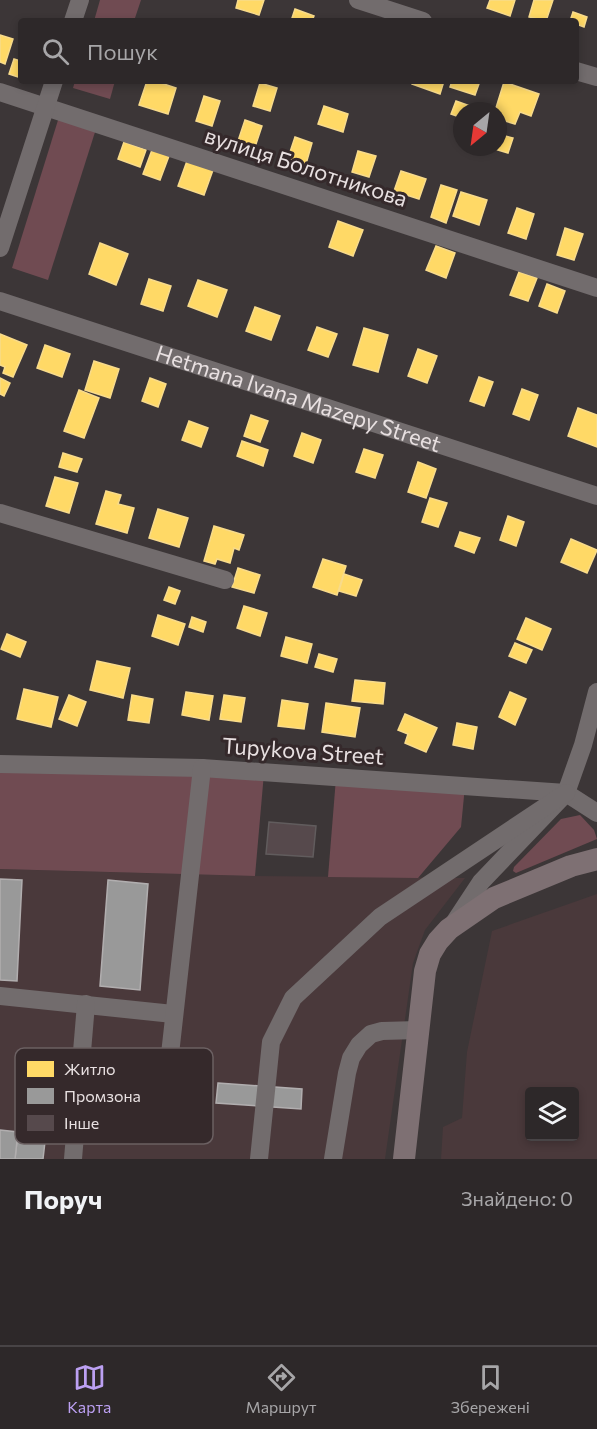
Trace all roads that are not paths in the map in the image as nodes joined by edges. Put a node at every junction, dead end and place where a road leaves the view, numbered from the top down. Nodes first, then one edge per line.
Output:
1 (80, 0) edge
2 (358, 0) edge
3 (74, 18) edge
4 (414, 18) edge
5 (579, 72) edge
6 (597, 78) edge
7 (53, 84) edge
8 (0, 92) edge
9 (46, 107) junction
10 (0, 248) edge
11 (597, 288) edge
12 (0, 301) edge
13 (597, 496) edge
14 (0, 513) edge
15 (225, 580) dead end
16 (597, 692) edge
17 (0, 764) edge
18 (202, 768) junction
19 (566, 793) junction
20 (597, 813) edge
21 (597, 858) edge
22 (449, 929) junction
23 (0, 996) edge
24 (86, 1004) junction
25 (174, 1014) junction
26 (418, 1030) junction
27 (82, 1048) edge
28 (170, 1048) edge
29 (74, 1144) edge
30 (73, 1159) edge
31 (259, 1159) edge
32 (333, 1159) edge
33 (404, 1159) edge

1 - 3 street
2 - 4 street
5 - 6 street
7 - 9 street
8 - 9 street, вулиця Болотникова
9 - 10 street
9 - 11 street, вулиця Болотникова
12 - 13 street, Hetmana Ivana Mazepy Street
14 - 15 street
16 - 19 street
17 - 18 street, Tupykova Street
18 - 19 street, Tupykova Street
18 - 25 street
19 - 20 street, Tupykova Street
19 - 22 street
19 - 31 street
21 - 22 main road
22 - 26 main road
23 - 24 street
24 - 25 street
24 - 27 street
25 - 28 street
26 - 32 street
26 - 33 main road
29 - 30 street

